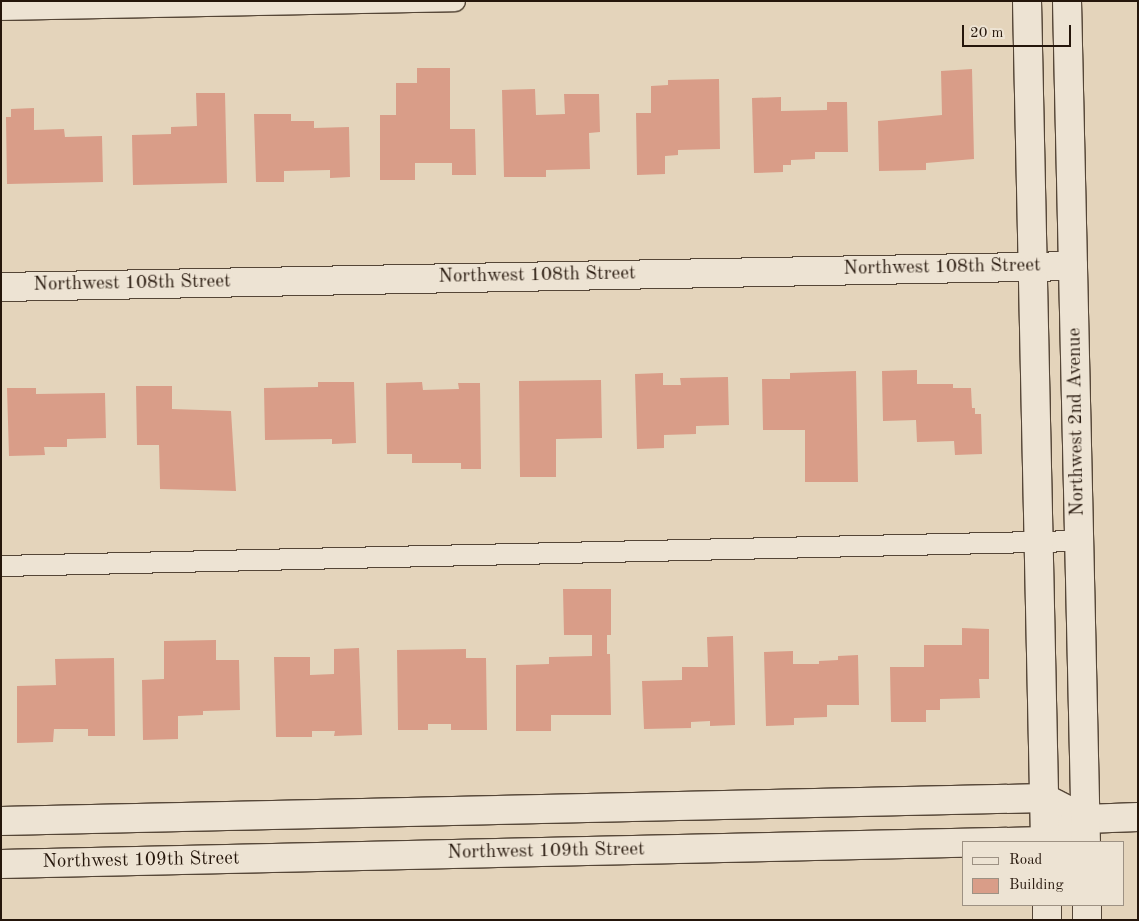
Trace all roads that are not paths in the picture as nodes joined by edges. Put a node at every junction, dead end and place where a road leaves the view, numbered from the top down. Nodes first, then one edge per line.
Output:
1 (455, 1) edge
2 (1027, 1) edge
3 (1067, 1) edge
4 (1, 10) edge
5 (1032, 266) junction
6 (1073, 266) junction
7 (1, 287) edge
8 (1079, 541) junction
9 (1037, 542) junction
10 (1, 566) edge
11 (1044, 798) junction
12 (663, 807) junction
13 (333, 814) junction
14 (1138, 817) edge
15 (1, 821) edge
16 (1086, 831) edge
17 (1045, 841) edge
18 (1049, 841) edge
19 (962, 844) edge
20 (664, 849) junction
21 (334, 857) junction
22 (1, 864) edge
23 (1047, 906) edge
24 (1087, 906) edge
25 (1047, 920) edge
26 (1087, 920) edge

1 - 4 lane
2 - 5 street
3 - 6 street, Northwest 2nd Avenue
5 - 6 street, Northwest 108th Street
5 - 7 street, Northwest 108th Street
5 - 9 street
6 - 8 street, Northwest 2nd Avenue
8 - 9 lane
8 - 16 street, Northwest 2nd Avenue
9 - 10 lane
9 - 11 street
11 - 12 street, Northwest 109th Street
11 - 16 street, Northwest 109th Street
11 - 17 street
12 - 13 street, Northwest 109th Street
12 - 20 street
13 - 15 street, Northwest 109th Street
13 - 21 street
14 - 16 street, Northwest 109th Street
16 - 18 street, Northwest 109th Street
19 - 20 street, Northwest 109th Street
20 - 21 street, Northwest 109th Street
21 - 22 street, Northwest 109th Street
23 - 25 street
24 - 26 street

